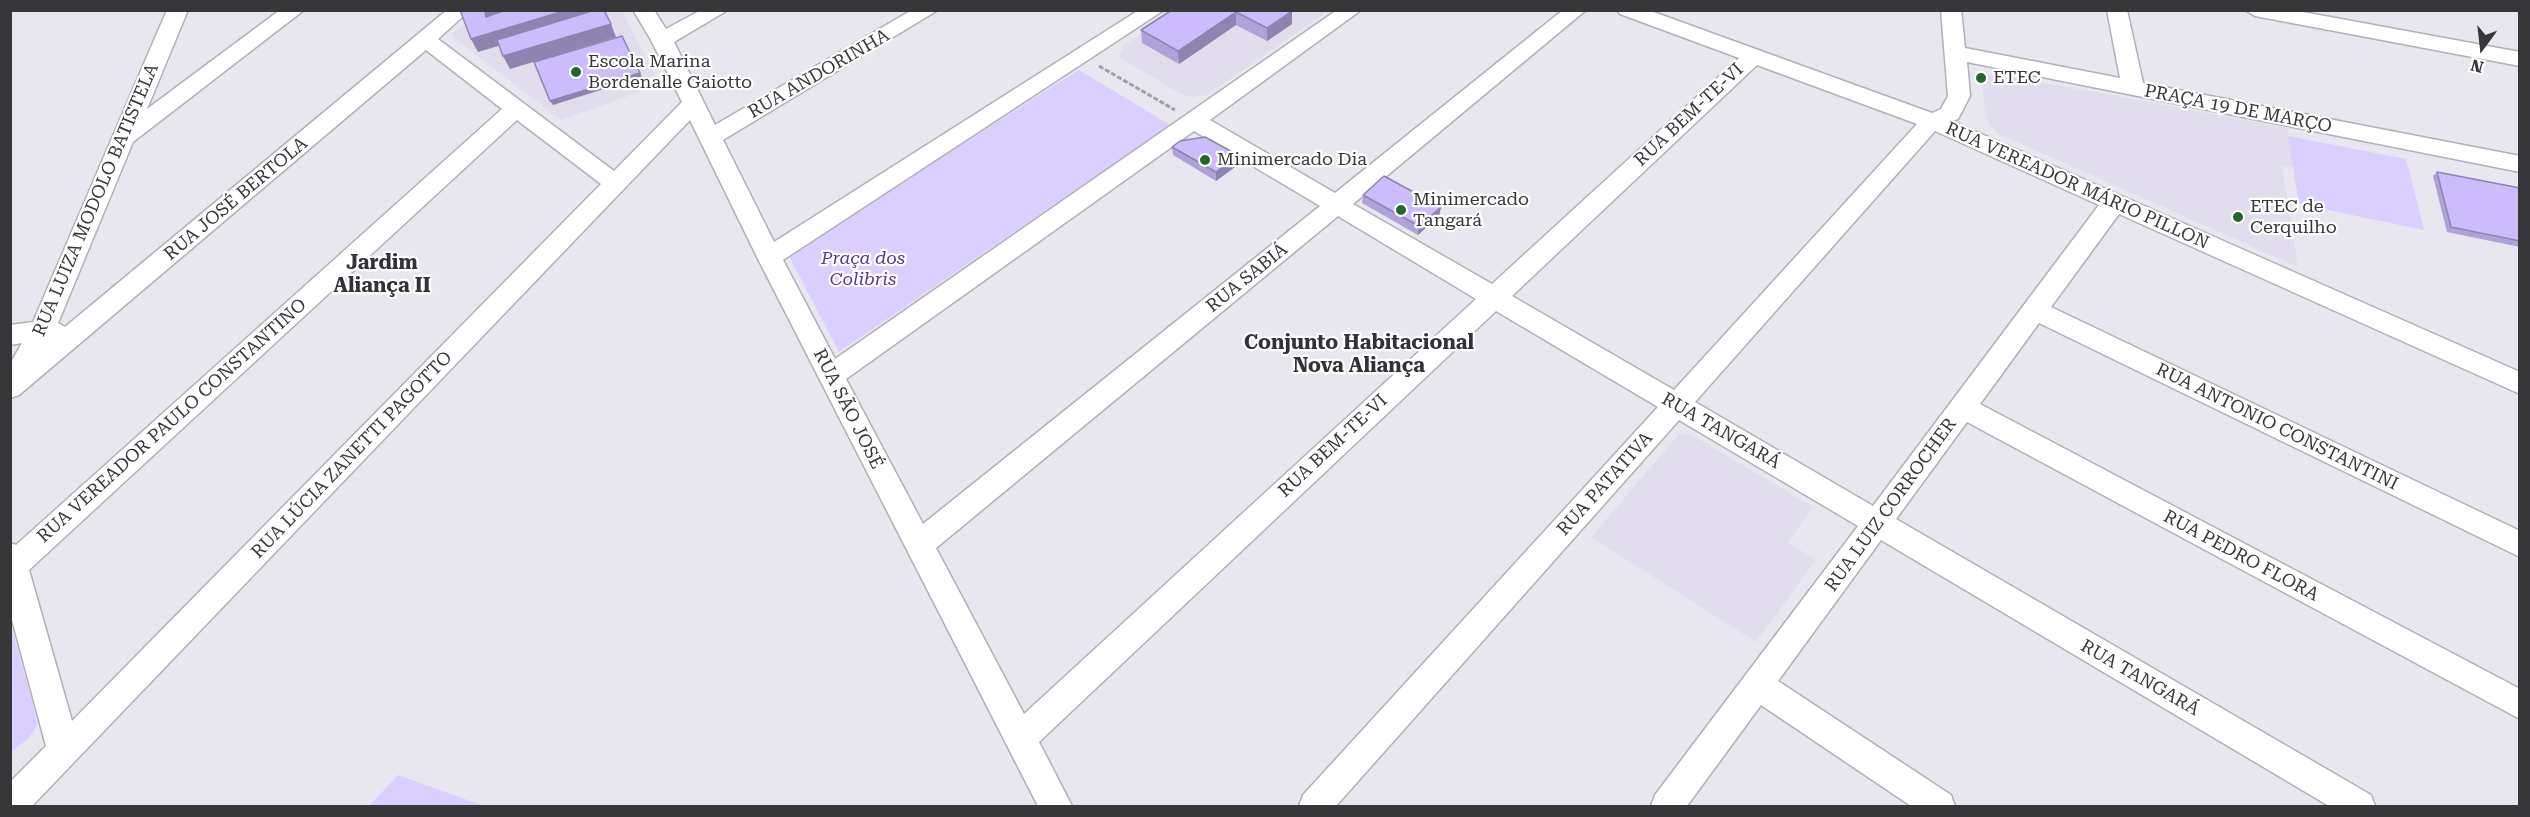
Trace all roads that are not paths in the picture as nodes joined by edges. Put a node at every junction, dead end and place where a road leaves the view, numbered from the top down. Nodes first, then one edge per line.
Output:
1 (178, 10) edge
2 (294, 10) edge
3 (460, 10) edge
4 (643, 10) edge
5 (718, 10) edge
6 (928, 10) edge
7 (1154, 10) edge
8 (1351, 10) edge
9 (1576, 10) edge
10 (1627, 10) edge
11 (1951, 10) edge
12 (2117, 10) edge
13 (2255, 10) edge
14 (426, 40) junction
15 (662, 40) junction
16 (1956, 53) junction
17 (1754, 56) junction
18 (2520, 59) edge
19 (2133, 88) junction
20 (694, 103) junction
21 (516, 108) junction
22 (1932, 121) junction
23 (1194, 122) junction
24 (711, 137) junction
25 (124, 138) junction
26 (2520, 165) edge
27 (616, 184) junction
28 (2114, 202) junction
29 (1336, 205) junction
30 (770, 257) junction
31 (1493, 297) junction
32 (2035, 310) junction
33 (42, 330) junction
34 (76, 333) junction
35 (10, 335) edge
36 (832, 375) junction
37 (2520, 384) edge
38 (11, 388) edge
39 (1676, 405) junction
40 (1963, 407) junction
41 (1877, 523) junction
42 (918, 545) junction
43 (2520, 545) edge
44 (12, 560) edge
45 (1757, 685) junction
46 (2520, 705) edge
47 (1018, 739) junction
48 (64, 751) junction
49 (11, 803) edge
50 (1054, 807) edge
51 (1315, 807) edge
52 (1667, 807) edge
53 (1939, 807) edge
54 (2359, 807) edge

1 - 25 street, RUA LUIZA MODOLO BATISTELA
2 - 25 street
3 - 14 street, RUA JOSÉ BERTOLA
4 - 15 street, RUA SÃO JOSÉ
5 - 15 street
6 - 24 street, RUA ANDORINHA
7 - 30 street
8 - 23 street
9 - 29 street, RUA SABIÁ
10 - 17 street, RUA VEREADOR MÁRIO PILLON
11 - 16 street, RUA PATATIVA
12 - 19 street
13 - 18 street
14 - 21 street
14 - 34 street, RUA JOSÉ BERTOLA
15 - 20 street, RUA SÃO JOSÉ
16 - 19 street, PRAÇA 19 DE MARÇO
16 - 22 street, RUA PATATIVA
17 - 22 street, RUA VEREADOR MÁRIO PILLON
17 - 31 street, RUA BEM-TE-VI
19 - 26 street, PRAÇA 19 DE MARÇO
20 - 24 street, RUA SÃO JOSÉ
20 - 27 street, RUA LÚCIA ZANETTI PAGOTTO
21 - 27 street
21 - 44 street, RUA VEREADOR PAULO CONSTANTINO
22 - 28 street, RUA VEREADOR MÁRIO PILLON
22 - 39 street, RUA PATATIVA
23 - 29 street, RUA TANGARÁ
23 - 36 street
24 - 30 street, RUA SÃO JOSÉ
25 - 33 street, RUA LUIZA MODOLO BATISTELA
27 - 48 street, RUA LÚCIA ZANETTI PAGOTTO
28 - 32 street, RUA LUIZ CORROCHER
28 - 37 street, RUA VEREADOR MÁRIO PILLON
29 - 31 street, RUA TANGARÁ
29 - 42 street, RUA SABIÁ
30 - 36 street, RUA SÃO JOSÉ
31 - 39 street, RUA TANGARÁ
31 - 47 street, RUA BEM-TE-VI
32 - 40 street, RUA LUIZ CORROCHER
32 - 43 street, RUA ANTONIO CONSTANTINI
33 - 34 street
33 - 35 street
33 - 38 street, RUA LUIZA MODOLO BATISTELA
34 - 38 street, RUA JOSÉ BERTOLA
36 - 42 street, RUA SÃO JOSÉ
39 - 41 street, RUA TANGARÁ
39 - 51 street, RUA PATATIVA
40 - 41 street, RUA LUIZ CORROCHER
40 - 46 street, RUA PEDRO FLORA
41 - 45 street, RUA LUIZ CORROCHER
41 - 54 street, RUA TANGARÁ
42 - 47 street, RUA SÃO JOSÉ
44 - 48 street
45 - 52 street, RUA LUIZ CORROCHER
45 - 53 street
47 - 50 street, RUA SÃO JOSÉ
48 - 49 street, RUA LÚCIA ZANETTI PAGOTTO

